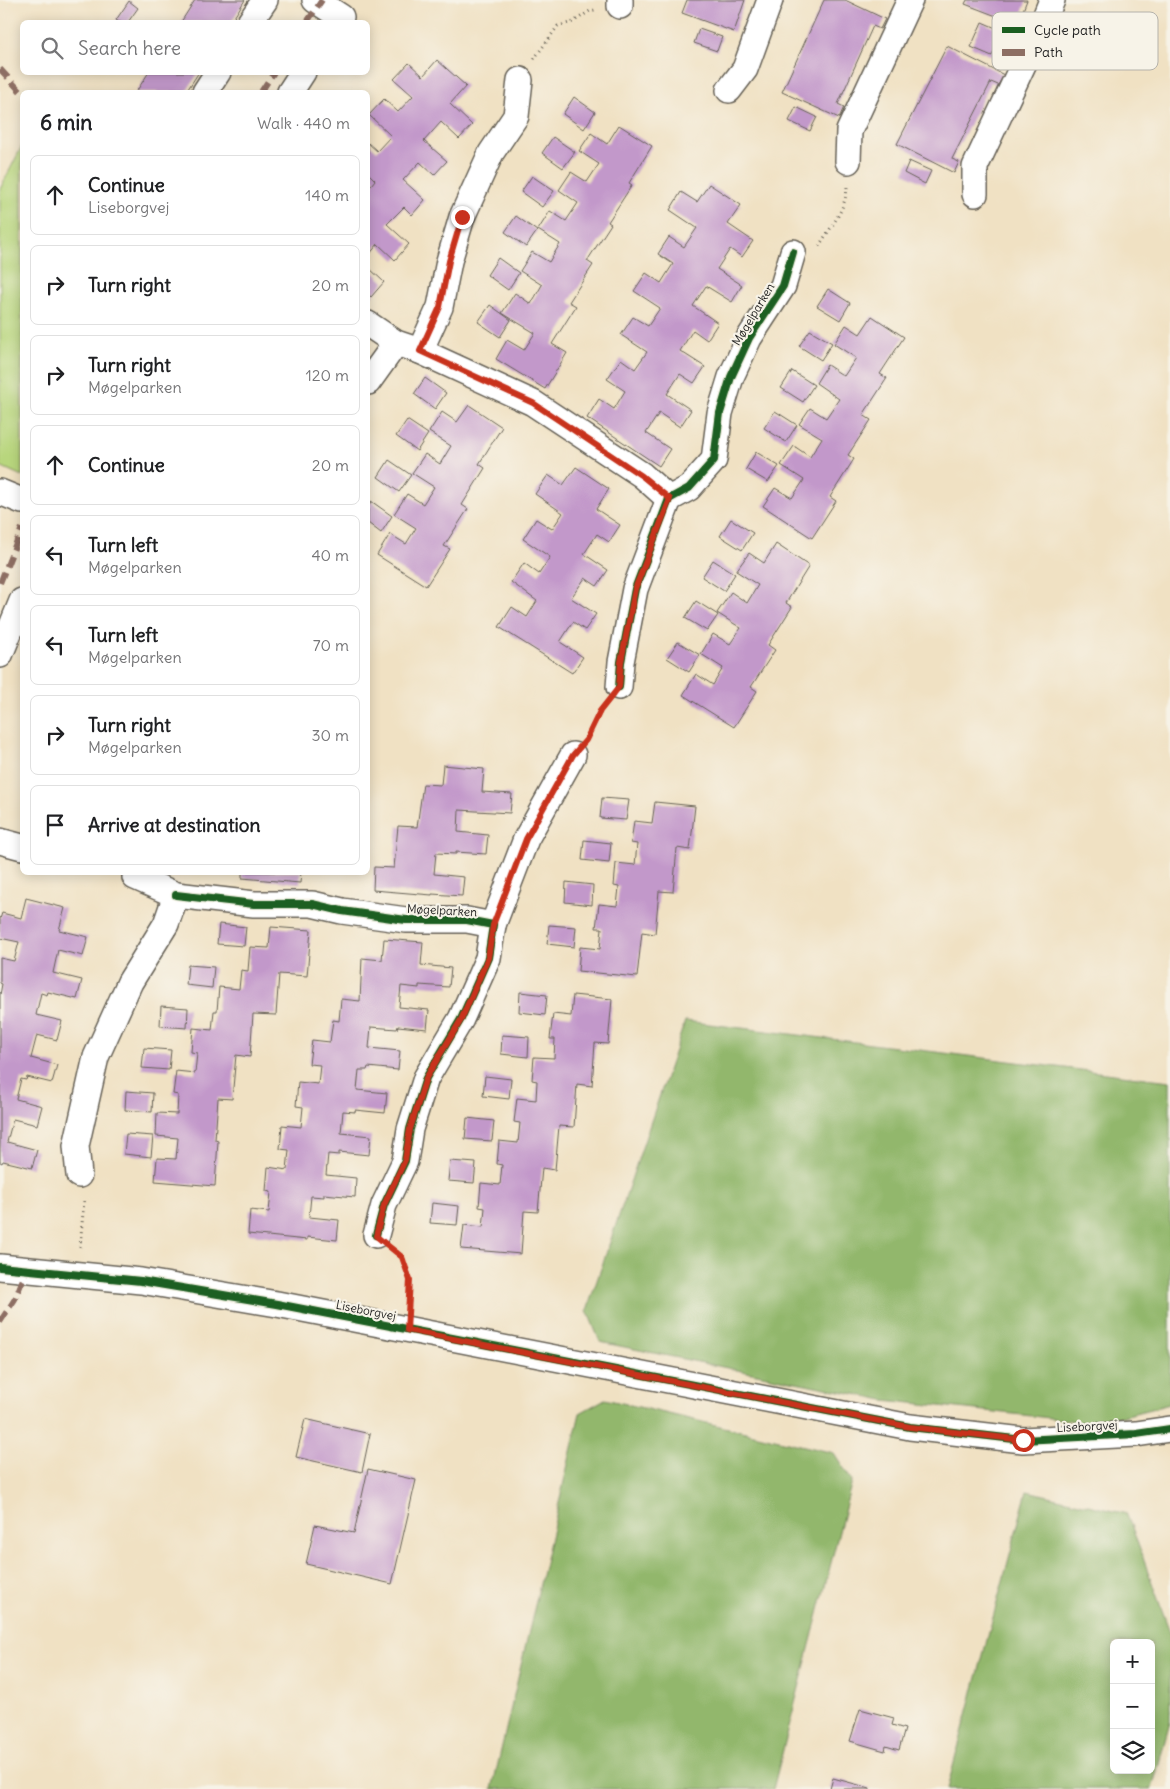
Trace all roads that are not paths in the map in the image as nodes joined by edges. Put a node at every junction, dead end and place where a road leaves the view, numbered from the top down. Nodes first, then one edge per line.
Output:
1 (265, 0) edge
2 (315, 0) edge
3 (770, 0) edge
4 (910, 0) edge
5 (1052, 0) edge
6 (1047, 12) edge
7 (345, 13) edge
8 (251, 20) edge
9 (1021, 70) edge
10 (216, 75) edge
11 (301, 75) edge
12 (520, 80) road end
13 (206, 90) edge
14 (291, 90) edge
15 (729, 90) dead end
16 (848, 161) road end
17 (975, 194) dead end
18 (793, 252) road end
19 (370, 325) edge
20 (396, 343) junction
21 (420, 351) junction
22 (370, 379) edge
23 (0, 492) edge
24 (670, 499) junction
25 (20, 500) edge
26 (20, 606) edge
27 (0, 655) edge
28 (619, 687) road end
29 (573, 755) road end
30 (0, 841) edge
31 (20, 846) edge
32 (133, 875) edge
33 (176, 895) junction
34 (493, 925) junction
35 (79, 1175) road end
36 (376, 1236) road end
37 (0, 1267) edge
38 (1170, 1429) edge

1 - 8 street
2 - 7 street
3 - 15 street
4 - 16 street
5 - 6 street
9 - 17 street
10 - 13 street
11 - 14 street
12 - 21 street
18 - 24 street, Møgelparken
19 - 20 street
20 - 21 street
20 - 22 street
21 - 24 street
23 - 25 street
24 - 28 street
26 - 27 street
29 - 34 street, Møgelparken
30 - 31 street
32 - 33 street, Møgelparken
33 - 34 street, Møgelparken
33 - 35 street
34 - 36 street, Møgelparken
37 - 38 street, Liseborgvej

